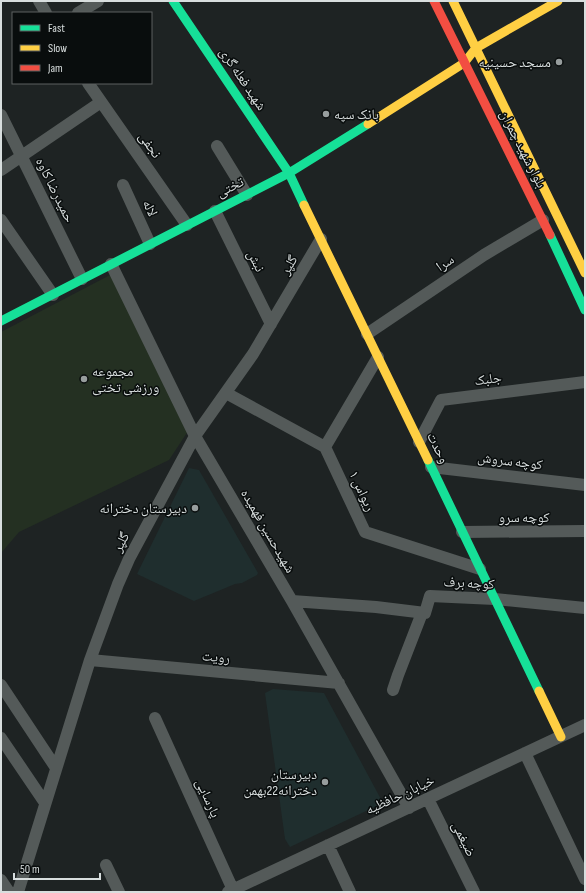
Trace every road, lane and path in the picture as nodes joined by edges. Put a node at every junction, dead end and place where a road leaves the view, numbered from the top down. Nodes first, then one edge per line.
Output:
1 (39, 1) edge
2 (98, 1) edge
3 (173, 1) edge
4 (434, 1) edge
5 (453, 1) edge
6 (558, 1) edge
7 (45, 12) edge
8 (80, 12) edge
9 (476, 48) junction
10 (464, 63) junction
11 (89, 84) edge
12 (101, 102) junction
13 (1, 115) edge
14 (217, 146) dead end
15 (21, 156) junction
16 (1, 170) edge
17 (289, 172) junction
18 (123, 186) dead end
19 (247, 194) junction
20 (215, 211) junction
21 (1, 220) edge
22 (543, 220) junction
23 (187, 225) junction
24 (321, 239) junction
25 (150, 244) junction
26 (111, 264) junction
27 (585, 273) edge
28 (82, 279) junction
29 (585, 284) edge
30 (574, 288) junction
31 (52, 295) junction
32 (585, 310) edge
33 (1, 321) edge
34 (271, 324) junction
35 (367, 334) junction
36 (378, 358) junction
37 (585, 382) edge
38 (226, 393) junction
39 (195, 436) junction
40 (419, 442) junction
41 (325, 447) junction
42 (431, 466) junction
43 (585, 485) edge
44 (585, 531) edge
45 (462, 532) junction
46 (480, 569) junction
47 (495, 599) junction
48 (292, 601) junction
49 (585, 608) edge
50 (422, 613) junction
51 (90, 660) junction
52 (339, 683) junction
53 (1, 685) edge
54 (393, 690) dead end
55 (155, 718) dead end
56 (585, 725) edge
57 (561, 736) junction
58 (1, 738) edge
59 (525, 753) junction
60 (56, 768) junction
61 (428, 799) junction
62 (45, 803) junction
63 (409, 808) junction
64 (328, 845) junction
65 (106, 865) dead end
66 (585, 879) edge
67 (1, 880) edge
68 (232, 891) edge
69 (9, 892) edge
70 (18, 892) edge
71 (119, 892) edge
72 (350, 892) edge
73 (474, 892) edge

1 - 7 street
2 - 8 street
3 - 17 main road, شهید فعله گری
4 - 10 main road, بلوار شهید چمران
5 - 9 main road, بلوار شهید چمران
6 - 9 main road
9 - 10 main road, تختی
9 - 27 main road, بلوار شهید چمران
10 - 17 main road, تختی
10 - 22 main road, بلوار شهید چمران
11 - 12 street, نجفی
12 - 15 street
12 - 23 street, نجفی
13 - 15 street, حمیدرضا کاوه
14 - 19 street
15 - 16 street
15 - 28 street, حمیدرضا کاوه
17 - 19 main road, تختی
17 - 24 main road, وحدت
18 - 25 street, لاله
19 - 20 main road, تختی
20 - 23 main road, تختی
20 - 34 street, نبش
21 - 31 street
22 - 30 main road, بلوار شهید چمران
22 - 35 street, سرا
23 - 25 main road, تختی
24 - 34 street, گلپر
24 - 35 main road, وحدت
25 - 26 main road, تختی
26 - 28 main road, تختی
26 - 39 street, شهیدحسین فهمیده
28 - 31 main road, تختی
29 - 30 main road
30 - 32 main road, بلوار شهید چمران
31 - 33 main road, تختی
34 - 38 street, گلپر
35 - 36 main road, وحدت
36 - 40 main road, وحدت
36 - 41 street
37 - 40 street, جلبک
38 - 39 street, گلپر
38 - 41 street
39 - 48 street, شهیدحسین فهمیده
39 - 51 street, گلپر
40 - 42 main road, وحدت
41 - 46 street, ریواس ۱
42 - 43 street, کوچه سروش
42 - 45 main road, وحدت
44 - 45 street, کوچه سرو
45 - 46 main road, وحدت
46 - 47 main road, وحدت
47 - 49 street, کوچه برف
47 - 50 street, کوچه برف
47 - 57 main road, وحدت
48 - 50 street
48 - 52 street, شهیدحسین فهمیده
50 - 54 street
51 - 52 street, رویت
51 - 60 street, گلپر
52 - 63 street, شهیدحسین فهمیده
53 - 60 street
55 - 68 street, پارسایی
56 - 57 street, خیابان حافظیه
57 - 59 street, خیابان حافظیه
58 - 62 street
59 - 61 street, خیابان حافظیه
59 - 66 street
60 - 62 street, گلپر
61 - 63 street, خیابان حافظیه
61 - 73 street, ضیغمی
62 - 70 street, گلپر
63 - 64 street, خیابان حافظیه
64 - 68 street, خیابان حافظیه
64 - 72 street
65 - 71 street
67 - 69 street

